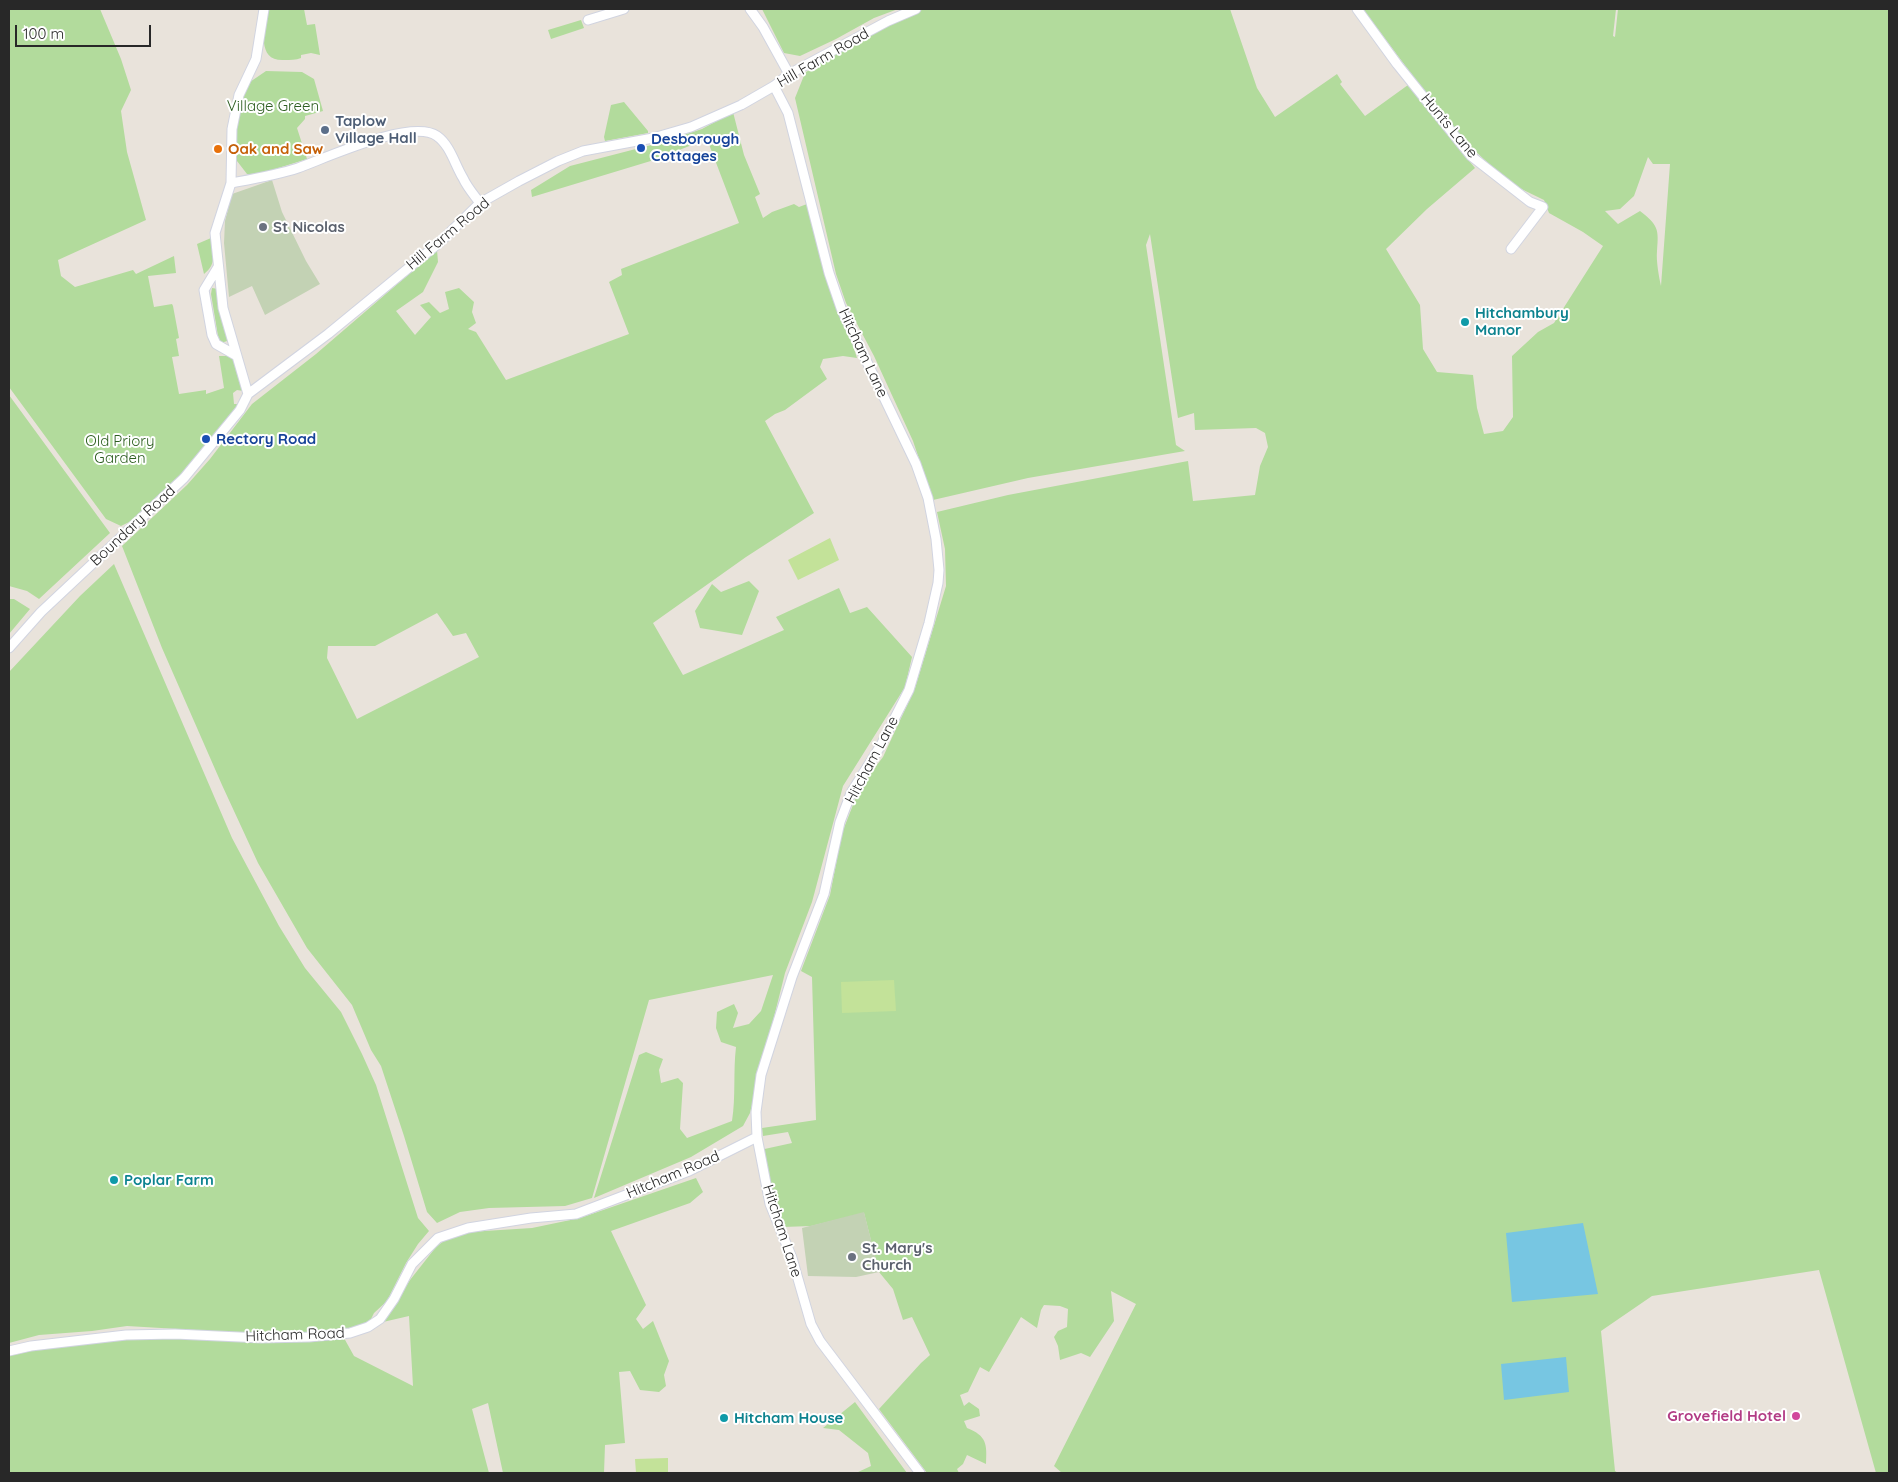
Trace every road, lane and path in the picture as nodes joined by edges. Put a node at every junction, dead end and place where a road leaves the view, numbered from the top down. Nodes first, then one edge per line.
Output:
1 (264, 9) edge
2 (624, 9) edge
3 (750, 9) edge
4 (916, 9) edge
5 (1357, 9) edge
6 (588, 20) dead end
7 (789, 74) junction
8 (774, 86) junction
9 (231, 183) junction
10 (480, 203) junction
11 (1511, 249) dead end
12 (218, 266) junction
13 (237, 356) junction
14 (248, 394) junction
15 (9, 648) edge
16 (757, 1138) junction
17 (9, 1351) edge
18 (920, 1473) edge

1 - 9 street
2 - 6 street
3 - 7 street
4 - 7 street, Hill Farm Road
5 - 11 street, Hunts Lane
7 - 8 street, Hill Farm Road
8 - 10 street, Hill Farm Road
8 - 16 street, Hitcham Lane
9 - 10 street
9 - 12 street
10 - 14 street, Hill Farm Road
12 - 13 street
12 - 13 street
13 - 14 street
14 - 15 street, Boundary Road
16 - 17 street, Hitcham Road
16 - 18 street, Hitcham Lane

